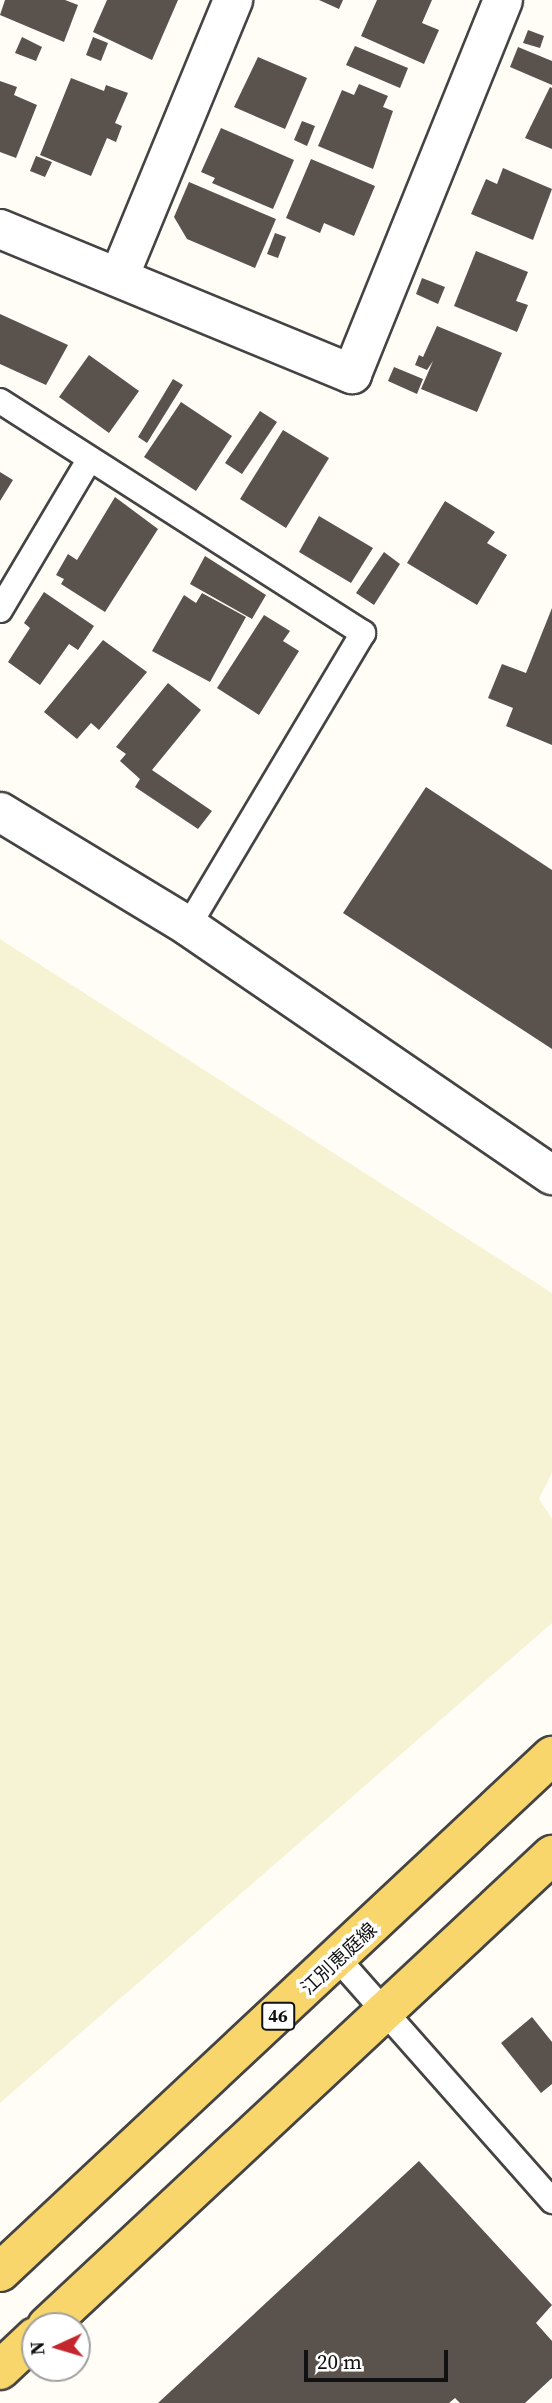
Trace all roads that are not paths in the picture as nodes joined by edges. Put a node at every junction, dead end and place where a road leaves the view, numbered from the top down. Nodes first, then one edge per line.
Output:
1 (233, 0) edge
2 (503, 0) edge
3 (0, 229) edge
4 (119, 276) junction
5 (0, 401) edge
6 (89, 460) junction
7 (0, 610) edge
8 (0, 813) edge
9 (188, 926) junction
10 (552, 1175) edge
11 (552, 1756) edge
12 (552, 1855) edge
13 (338, 1960) junction
14 (386, 2013) junction
15 (552, 2202) edge
16 (0, 2272) edge
17 (62, 2312) edge
18 (21, 2350) edge
19 (0, 2370) edge

1 - 4 street
2 - 4 street
3 - 4 street
5 - 6 lane
6 - 7 lane
6 - 9 lane
8 - 9 street
9 - 10 street
11 - 13 main road, 江別恵庭線 / 46
12 - 14 main road
13 - 14 lane
13 - 16 main road, 江別恵庭線 / 46
14 - 15 lane
14 - 17 main road
18 - 19 main road

